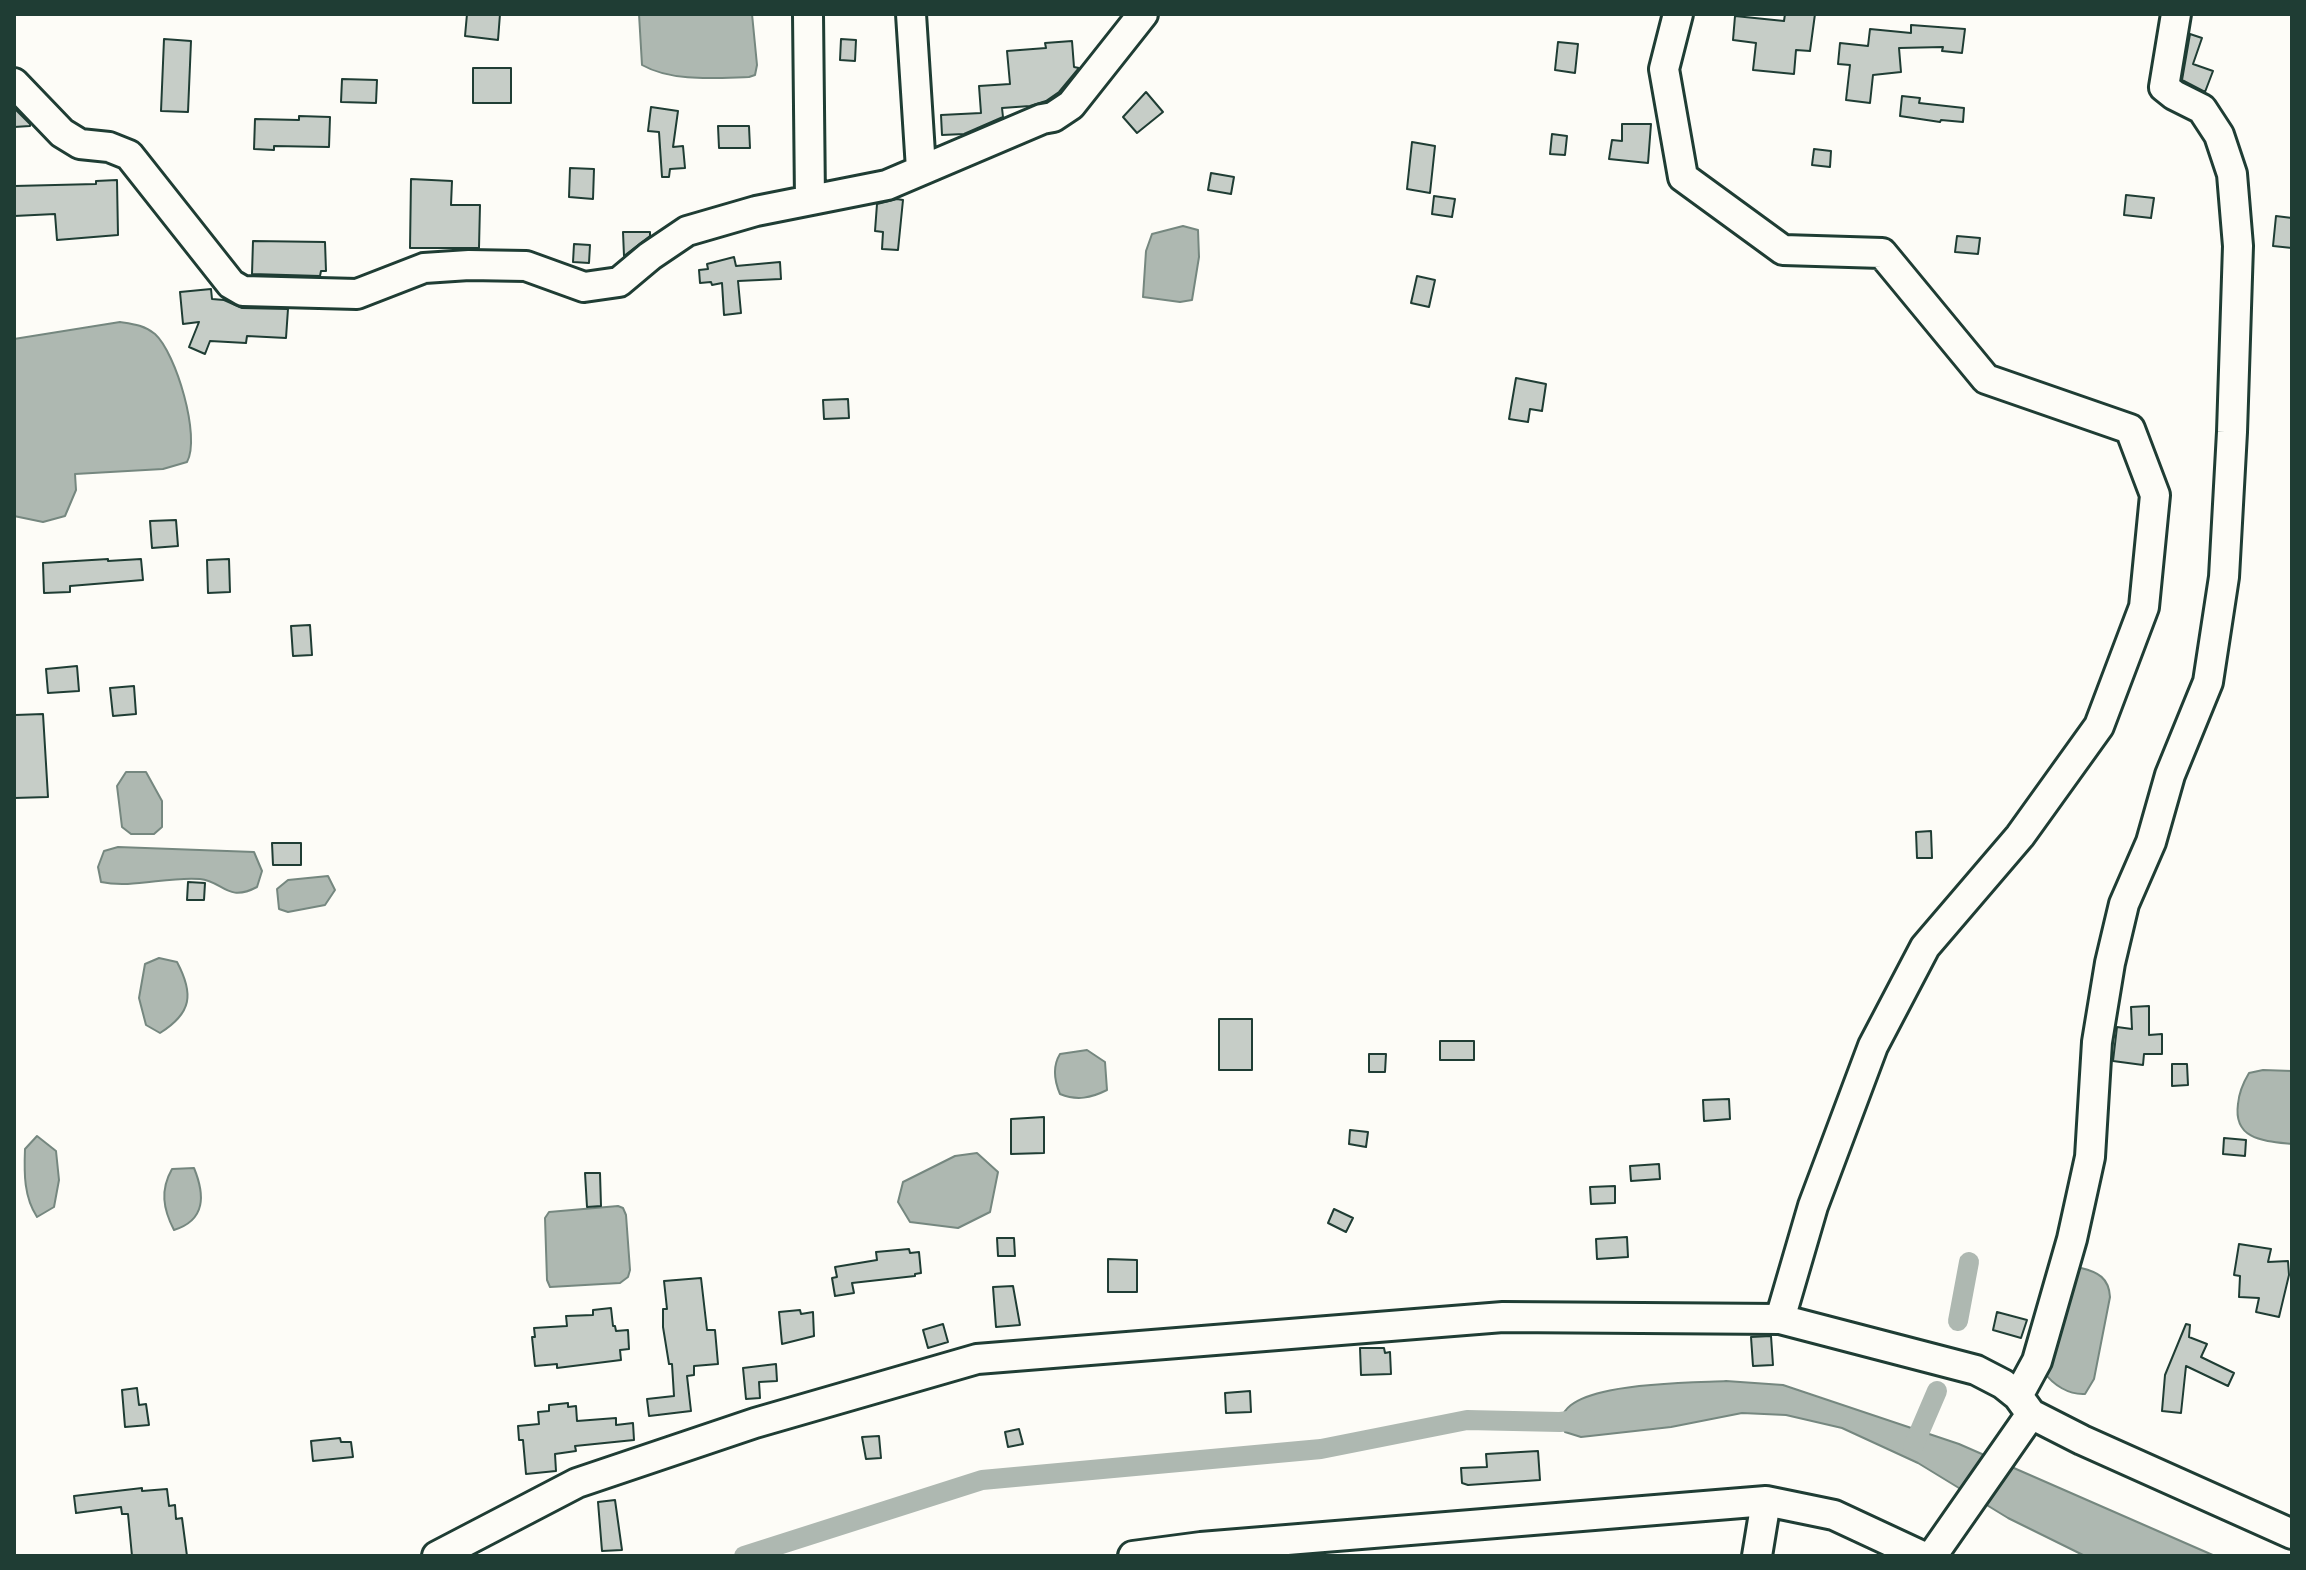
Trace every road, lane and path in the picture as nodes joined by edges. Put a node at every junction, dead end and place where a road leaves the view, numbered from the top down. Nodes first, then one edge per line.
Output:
1 (808, 14) edge
2 (911, 14) edge
3 (1143, 14) edge
4 (1678, 14) edge
5 (2176, 14) edge
6 (14, 83) edge
7 (921, 169) junction
8 (810, 200) junction
9 (1780, 1319) junction
10 (2024, 1405) junction
11 (1766, 1501) junction
12 (2292, 1534) edge
13 (437, 1556) edge
14 (1133, 1556) edge
15 (1757, 1556) edge
16 (1922, 1556) edge
17 (1932, 1556) edge

1 - 8 street
2 - 7 street
3 - 7 street
4 - 9 street
5 - 10 street
6 - 8 street
7 - 8 street
9 - 10 street
9 - 13 street
10 - 12 street
10 - 17 street
11 - 14 street
11 - 15 street
11 - 16 street

